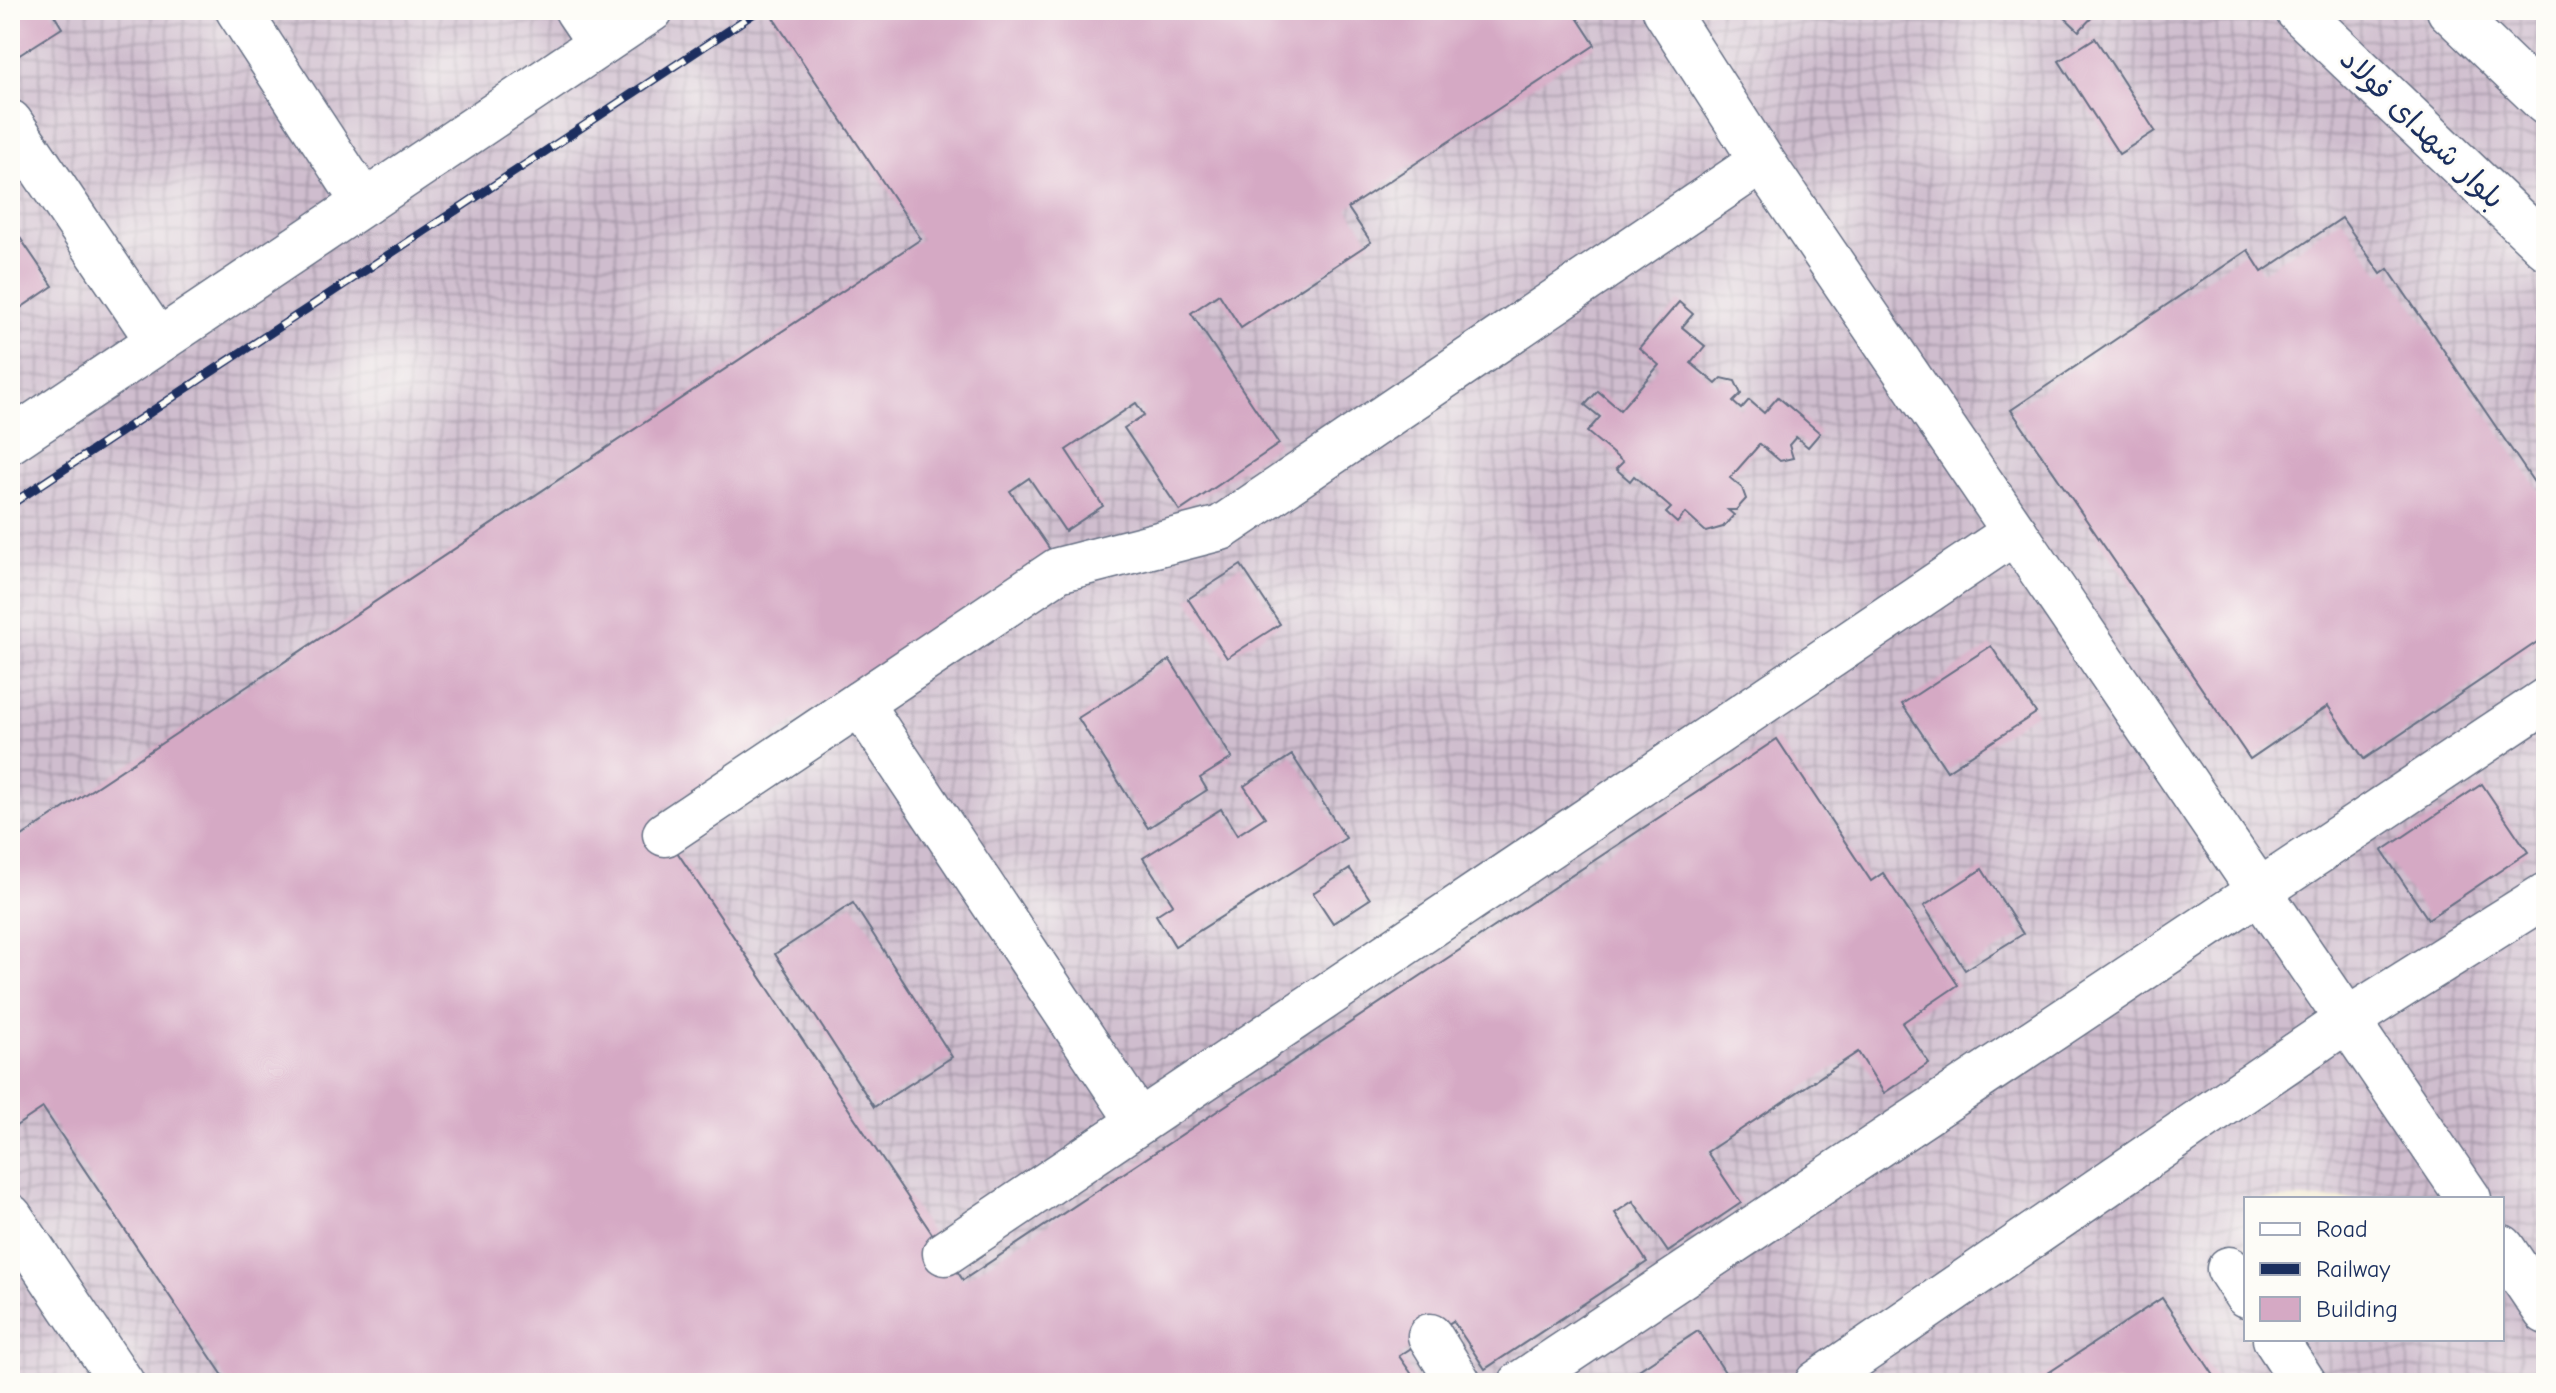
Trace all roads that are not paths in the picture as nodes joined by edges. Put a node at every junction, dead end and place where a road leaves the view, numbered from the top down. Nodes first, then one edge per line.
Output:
1 (238, 10) edge
2 (651, 10) edge
3 (1665, 10) edge
4 (2297, 10) edge
5 (2449, 10) edge
6 (588, 27) edge
7 (2546, 103) edge
8 (10, 122) edge
9 (1762, 161) junction
10 (364, 203) junction
11 (2546, 247) edge
12 (158, 341) junction
13 (10, 441) edge
14 (2015, 532) junction
15 (2546, 700) edge
16 (860, 703) junction
17 (665, 834) dead end
18 (2259, 890) junction
19 (2546, 895) edge
20 (2347, 1020) junction
21 (1139, 1122) junction
22 (2468, 1197) edge
23 (10, 1216) edge
24 (945, 1253) dead end
25 (1430, 1336) dead end
26 (2276, 1341) edge
27 (122, 1383) edge
28 (1459, 1383) edge
29 (1521, 1383) edge
30 (1817, 1383) edge
31 (2304, 1383) edge

1 - 10 street
2 - 6 street
3 - 9 street
4 - 11 street, بلوار شهدای فولاد
5 - 7 street
6 - 10 street
8 - 12 street
9 - 14 street
9 - 16 street
10 - 12 street
12 - 13 street
14 - 18 street
14 - 21 street
15 - 18 street
16 - 17 street
16 - 21 street
18 - 20 street
18 - 29 street
19 - 20 street
20 - 22 street
20 - 30 street
21 - 24 street
23 - 27 street
25 - 28 street
26 - 31 street

